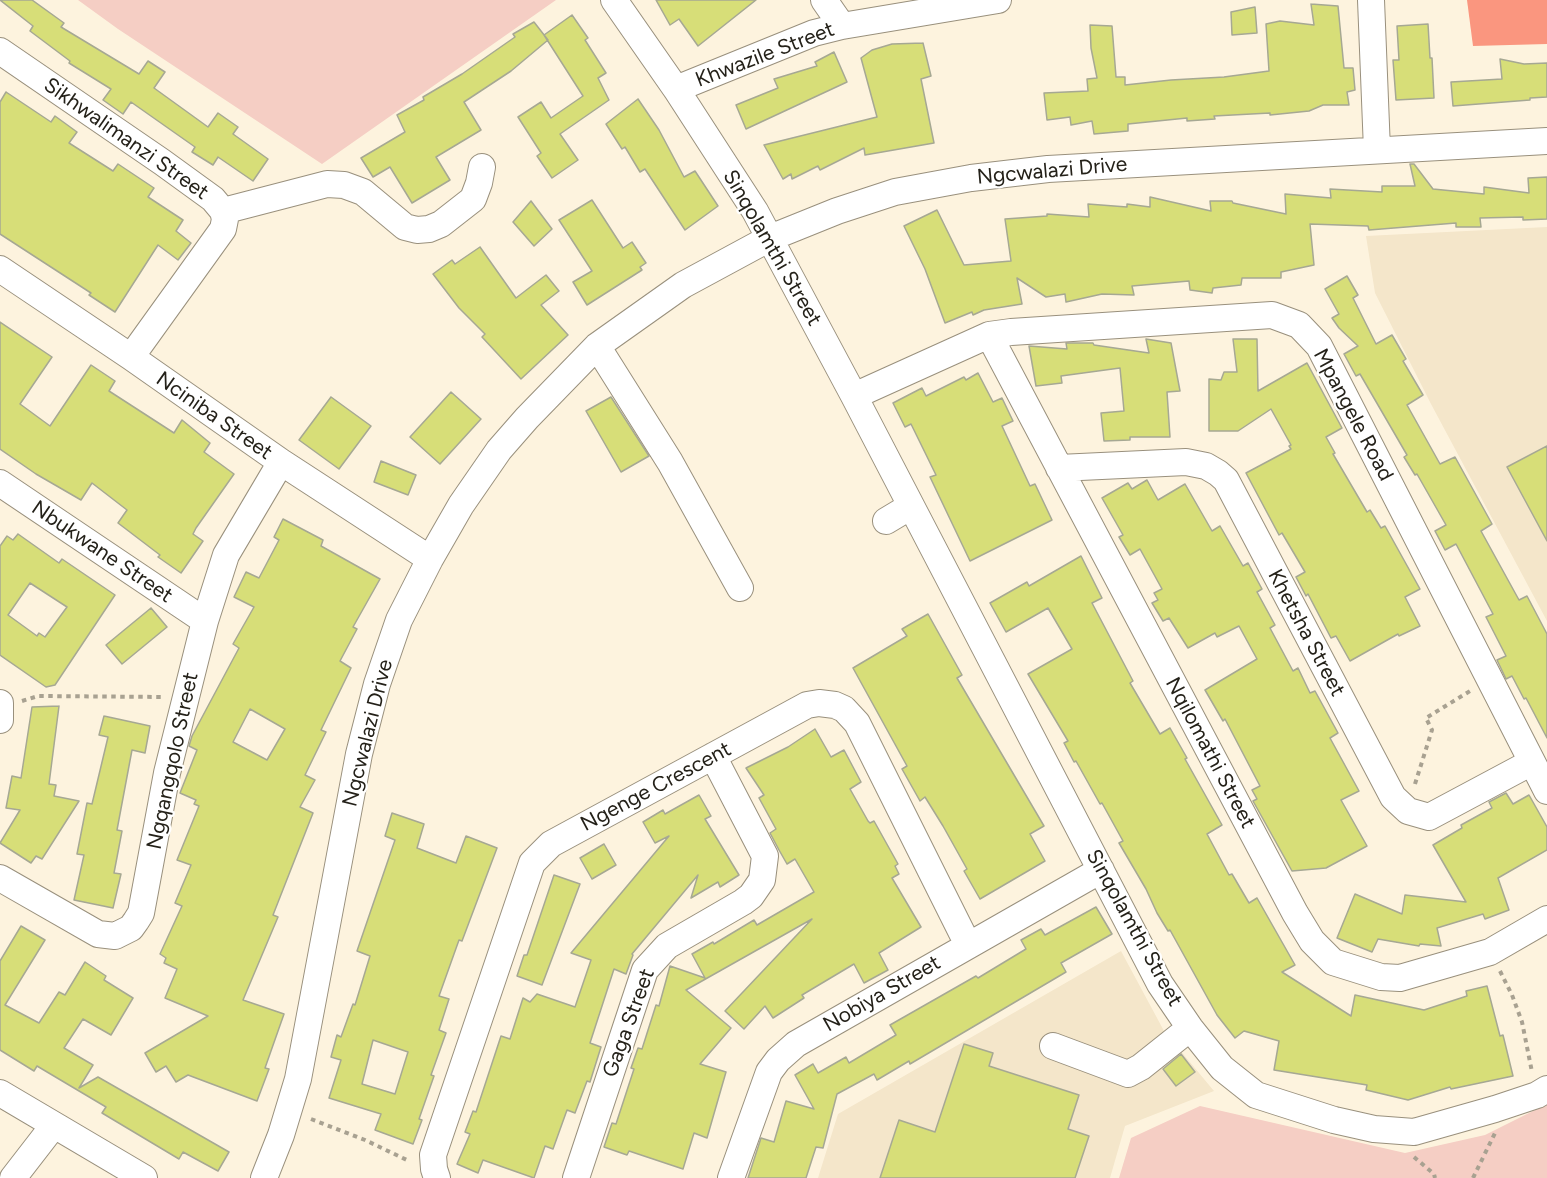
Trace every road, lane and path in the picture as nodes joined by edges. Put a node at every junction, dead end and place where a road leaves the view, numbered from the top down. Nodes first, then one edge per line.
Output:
1 (614, 0) edge
2 (824, 0) edge
3 (998, 0) edge
4 (1371, 0) edge
5 (842, 26) junction
6 (0, 51) edge
7 (676, 89) junction
8 (1547, 141) edge
9 (1377, 150) junction
10 (482, 167) dead end
11 (223, 211) junction
12 (770, 238) junction
13 (0, 269) edge
14 (989, 335) junction
15 (597, 346) junction
16 (131, 357) junction
17 (854, 396) junction
18 (281, 462) junction
19 (1059, 468) junction
20 (0, 483) edge
21 (911, 506) junction
22 (886, 521) dead end
23 (430, 560) junction
24 (740, 588) dead end
25 (205, 621) junction
26 (1489, 678) junction
27 (186, 697) junction
28 (0, 710) edge
29 (713, 756) junction
30 (1532, 762) junction
31 (1547, 791) edge
32 (1408, 811) junction
33 (1101, 870) junction
34 (0, 878) edge
35 (1547, 919) edge
36 (968, 945) junction
37 (1490, 952) junction
38 (1190, 1028) junction
39 (1053, 1046) dead end
40 (1542, 1092) edge
41 (0, 1093) edge
42 (305, 1117) dead end
43 (54, 1125) junction
44 (1499, 1125) dead end
45 (435, 1167) edge
46 (13, 1178) edge
47 (144, 1178) edge
48 (264, 1178) edge
49 (576, 1178) edge
50 (731, 1178) edge
51 (1473, 1178) edge

1 - 7 street, Sinqolamthi Street
2 - 5 street
3 - 5 street, Khwazile Street
4 - 9 street
5 - 7 street, Khwazile Street
6 - 11 street, Sikhwalimanzi Street
7 - 12 street, Sinqolamthi Street
8 - 9 street, Ngcwalazi Drive
9 - 12 street, Ngcwalazi Drive
10 - 11 street
11 - 16 street, Sikhwalimanzi Street
12 - 15 street, Ngcwalazi Drive
12 - 17 street, Sinqolamthi Street
13 - 16 street, Nciniba Street
14 - 17 street, Mpangele Road
14 - 19 street, Nqilomathi Street
14 - 26 street, Mpangele Road
15 - 23 street, Ngcwalazi Drive
15 - 24 street
16 - 18 street, Nciniba Street
17 - 21 street, Sinqolamthi Street
18 - 23 street, Nciniba Street
18 - 25 street, Ngqangqolo Street
19 - 32 street, Khetsha Street
19 - 37 street, Nqilomathi Street
20 - 25 street, Nbukwane Street
21 - 22 street
21 - 33 street, Sinqolamthi Street
23 - 48 street, Ngcwalazi Drive
25 - 27 street, Ngqangqolo Street
26 - 30 street, Mpangele Road
26 - 32 path
27 - 28 path
27 - 34 street, Ngqangqolo Street
29 - 36 street, Ngenge Crescent
29 - 45 street, Ngenge Crescent
29 - 49 street, Gaga Street
30 - 31 street, Mpangele Road
30 - 32 street
33 - 36 street, Nobiya Street
33 - 38 street, Sinqolamthi Street
35 - 37 street, Nqilomathi Street
36 - 50 street, Nobiya Street
37 - 40 path
38 - 39 street
38 - 40 street, Sinqolamthi Street
41 - 43 street
42 - 45 path
43 - 46 street
43 - 47 street
44 - 51 path

